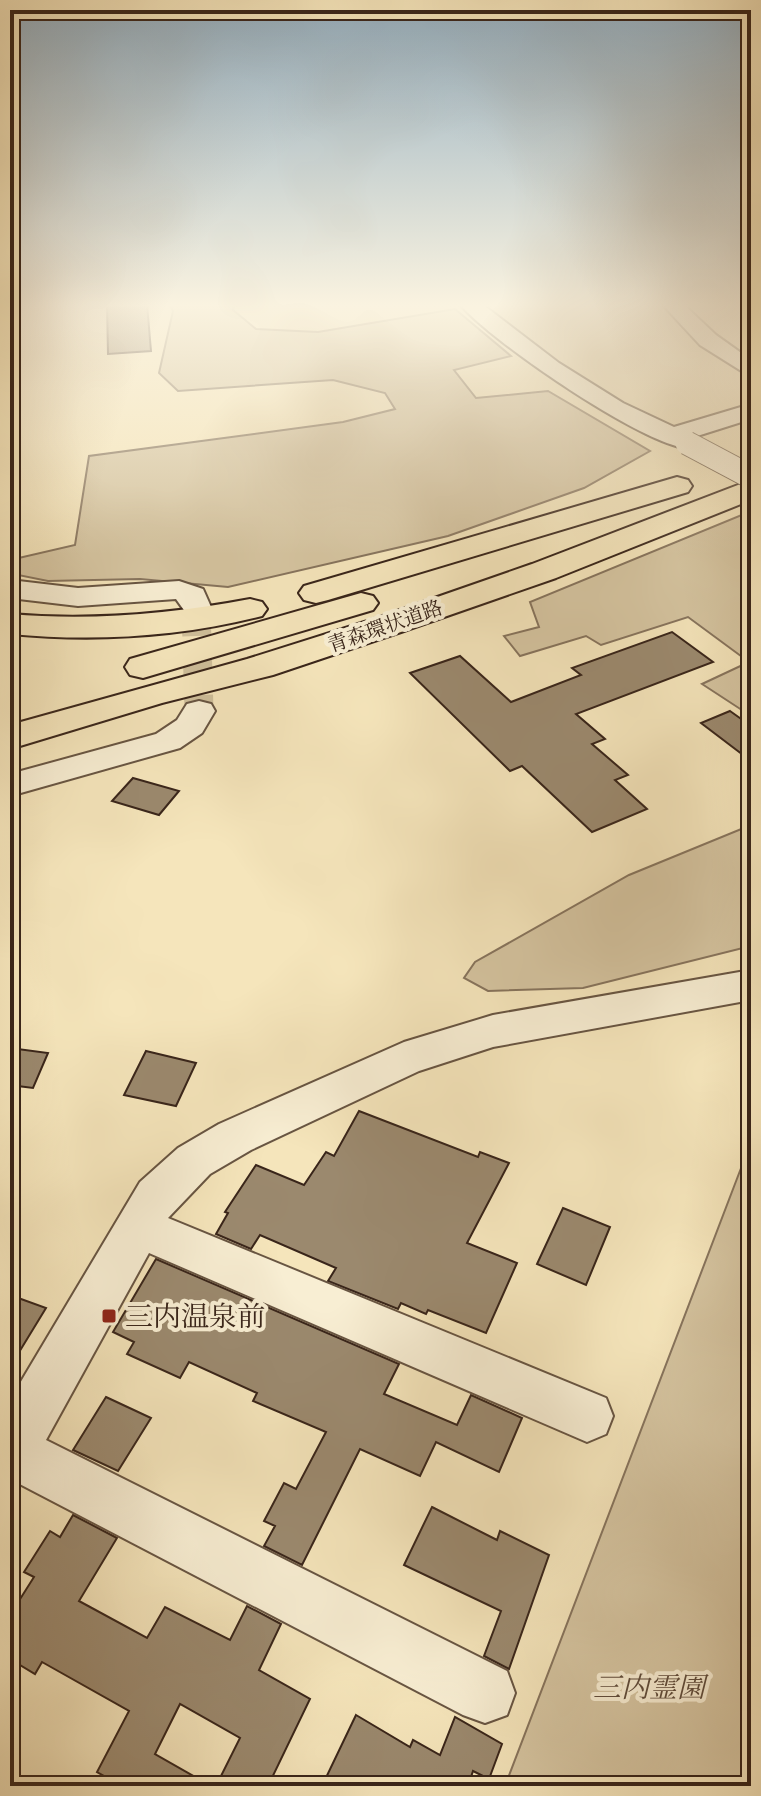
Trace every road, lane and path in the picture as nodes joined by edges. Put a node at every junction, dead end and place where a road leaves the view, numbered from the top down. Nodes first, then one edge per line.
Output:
1 (583, 388) edge
2 (751, 411) edge
3 (679, 439) junction
4 (751, 459) edge
5 (751, 477) edge
6 (677, 486) junction
7 (751, 489) edge
8 (10, 589) edge
9 (196, 607) dead end
10 (10, 624) edge
11 (10, 705) edge
12 (199, 711) dead end
13 (10, 737) edge
14 (10, 785) edge
15 (751, 985) edge
16 (139, 1227) junction
17 (587, 1416) dead end
18 (10, 1450) edge
19 (485, 1693) dead end

1 - 3 street
2 - 3 street
3 - 5 street, bridge
4 - 6 highway, 青森環状道路
6 - 10 highway
6 - 11 highway, 青森環状道路
7 - 13 highway, 青森環状道路
8 - 9 street
12 - 14 street
15 - 16 street
16 - 17 street
16 - 18 street
18 - 19 street

